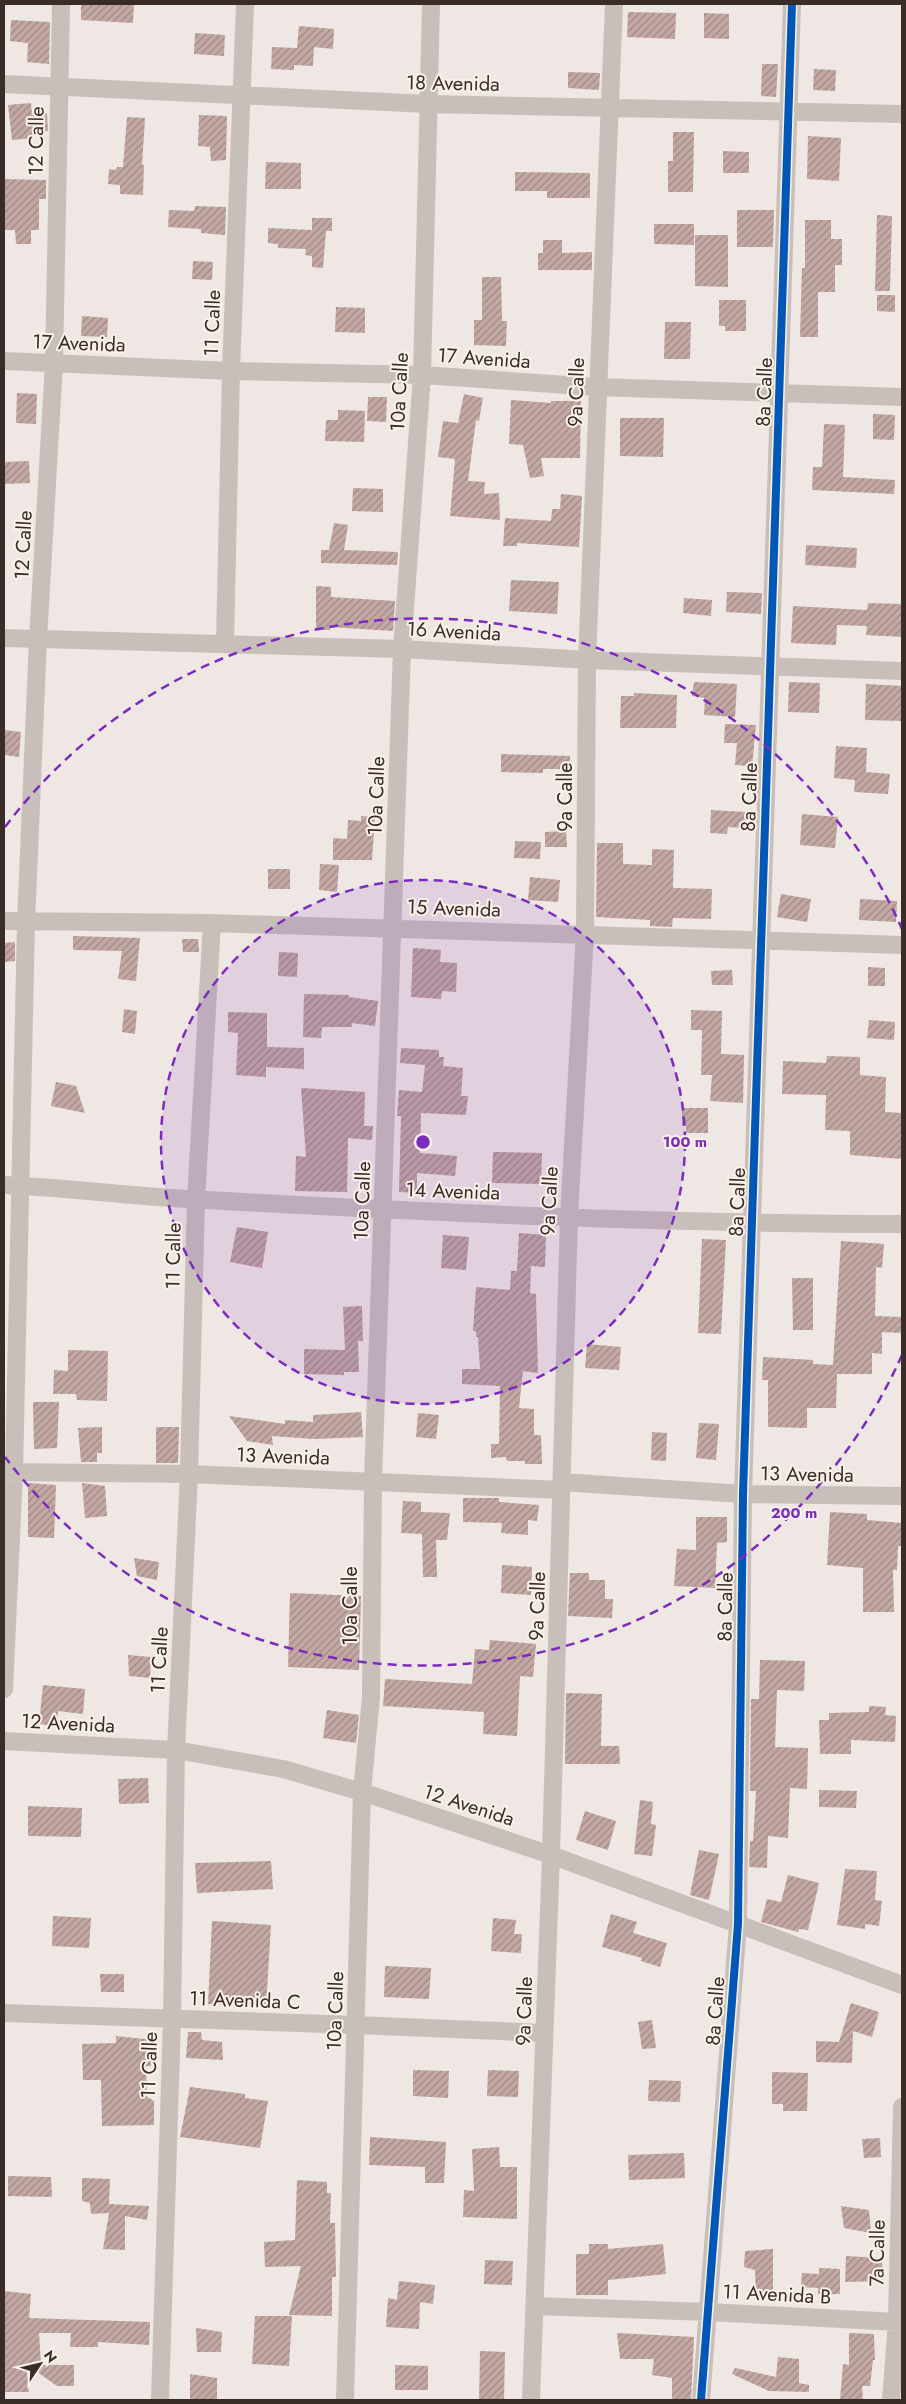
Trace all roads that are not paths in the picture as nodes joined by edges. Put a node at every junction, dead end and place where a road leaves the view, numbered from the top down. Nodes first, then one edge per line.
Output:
1 (61, 4) edge
2 (245, 4) edge
3 (431, 4) edge
4 (614, 4) edge
5 (792, 4) edge
6 (4, 84) edge
7 (58, 86) junction
8 (241, 96) junction
9 (428, 104) junction
10 (610, 106) junction
11 (787, 113) junction
12 (902, 114) edge
13 (4, 361) edge
14 (54, 363) junction
15 (231, 370) junction
16 (422, 375) junction
17 (597, 387) junction
18 (780, 394) junction
19 (902, 397) edge
20 (4, 638) edge
21 (38, 639) junction
22 (225, 644) junction
23 (402, 649) junction
24 (587, 660) junction
25 (769, 666) junction
26 (902, 671) edge
27 (4, 921) edge
28 (26, 923) junction
29 (212, 923) junction
30 (393, 928) junction
31 (585, 933) junction
32 (760, 940) junction
33 (902, 945) edge
34 (12, 1185) edge
35 (196, 1200) junction
36 (382, 1210) junction
37 (569, 1216) junction
38 (753, 1224) junction
39 (902, 1224) edge
40 (9, 1472) edge
41 (189, 1474) junction
42 (373, 1481) junction
43 (561, 1486) junction
44 (743, 1494) junction
45 (902, 1496) edge
46 (4, 1689) edge
47 (4, 1741) edge
48 (176, 1750) junction
49 (362, 1792) junction
50 (551, 1855) junction
51 (738, 1924) junction
52 (902, 1984) edge
53 (4, 2013) edge
54 (172, 2020) junction
55 (356, 2024) junction
56 (544, 2033) junction
57 (902, 2107) edge
58 (534, 2306) junction
59 (709, 2312) junction
60 (897, 2322) junction
61 (160, 2400) edge
62 (345, 2400) edge
63 (531, 2400) edge
64 (701, 2400) edge
65 (891, 2400) edge

1 - 7 street, 12 Calle
2 - 8 street, 11 Calle
3 - 9 street, 10a Calle
4 - 10 street, 9a Calle
5 - 11 street, 8a Calle
6 - 7 street, 18 Avenida
7 - 8 street, 18 Avenida
7 - 14 street, 12 Calle
8 - 9 street, 18 Avenida
8 - 15 street, 11 Calle
9 - 10 street, 18 Avenida
9 - 16 street, 10a Calle
10 - 11 street, 18 Avenida
10 - 17 street, 9a Calle
11 - 12 street, 18 Avenida
11 - 18 street, 8a Calle
13 - 14 street, 17 Avenida
14 - 15 street, 17 Avenida
14 - 21 street, 12 Calle
15 - 16 street, 17 Avenida
15 - 22 street, 11 Calle
16 - 17 street, 17 Avenida
16 - 23 street, 10a Calle
17 - 18 street, 17 Avenida
17 - 24 street, 9a Calle
18 - 19 street, 17 Avenida
18 - 25 street, 8a Calle
20 - 21 street, 16 Avenida
21 - 22 street, 16 Avenida
21 - 28 street, 12 Calle
22 - 23 street, 16 Avenida
23 - 24 street, 16 Avenida
23 - 30 street, 10a Calle
24 - 25 street, 16 Avenida
24 - 31 street, 9a Calle
25 - 26 street, 16 Avenida
25 - 32 street, 8a Calle
27 - 28 street, 15 Avenida
28 - 29 street, 15 Avenida
28 - 34 street, 12 Calle
29 - 30 street, 15 Avenida
29 - 35 street, 11 Calle
30 - 31 street, 15 Avenida
30 - 36 street, 10a Calle
31 - 32 street, 15 Avenida
31 - 37 street, 9a Calle
32 - 33 street, 15 Avenida
32 - 38 street, 8a Calle
34 - 35 street, 14 Avenida
34 - 40 street, 12 Calle
35 - 36 street, 14 Avenida
35 - 41 street, 11 Calle
36 - 37 street, 14 Avenida
36 - 42 street, 10a Calle
37 - 38 street, 14 Avenida
37 - 43 street, 9a Calle
38 - 39 street, 14 Avenida
38 - 44 street, 8a Calle
40 - 41 street, 13 Avenida
40 - 46 street, 12 Calle
41 - 42 street, 13 Avenida
41 - 48 street, 11 Calle
42 - 43 street, 13 Avenida
42 - 49 street, 10a Calle
43 - 44 street, 13 Avenida
43 - 50 street, 9a Calle
44 - 45 street, 13 Avenida
44 - 51 street, 8a Calle
47 - 48 street, 12 Avenida
48 - 49 street, 12 Avenida
48 - 54 street, 11 Calle
49 - 50 street, 12 Avenida
49 - 55 street, 10a Calle
50 - 51 street, 12 Avenida
50 - 56 street, 9a Calle
51 - 52 street, 12 Avenida
51 - 59 street, 8a Calle
53 - 54 street, 11 Avenida C
54 - 55 street, 11 Avenida C
54 - 61 street, 11 Calle
55 - 56 street, 11 Avenida C
55 - 62 street, 10a Calle
56 - 58 street, 9a Calle
57 - 60 street, 7a Calle
58 - 59 street, 11 Avenida B
58 - 63 street, 9a Calle
59 - 60 street, 11 Avenida B
59 - 64 street, 8a Calle
60 - 65 street, 7a Calle

